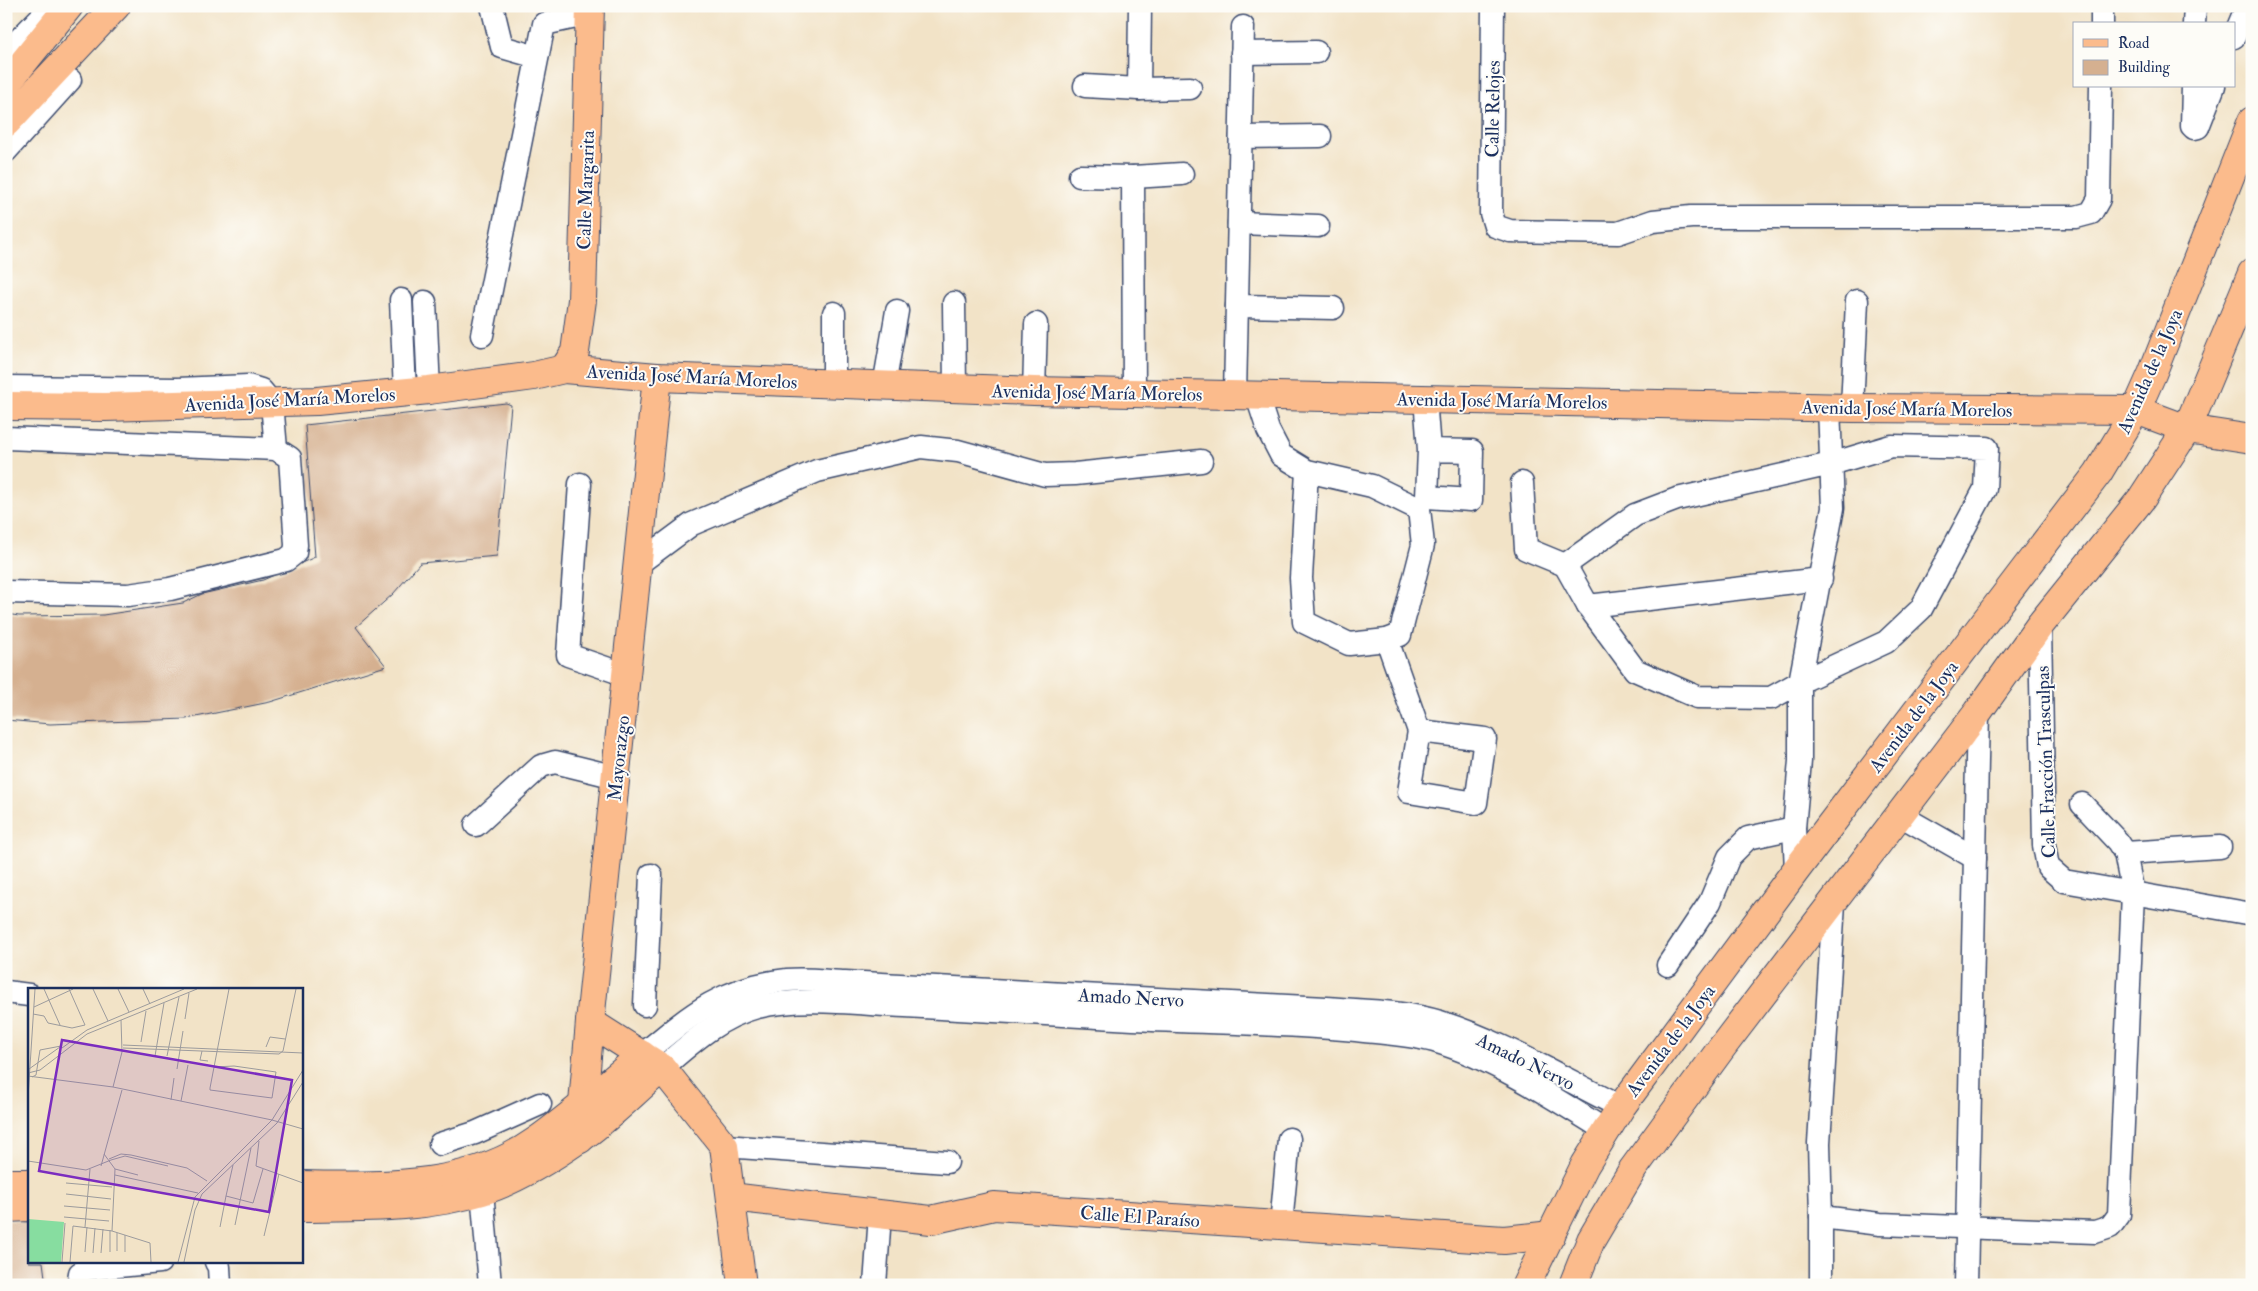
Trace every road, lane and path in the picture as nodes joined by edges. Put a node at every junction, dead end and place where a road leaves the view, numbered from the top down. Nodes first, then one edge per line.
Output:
1 (57, 6) edge
2 (68, 6) edge
3 (116, 6) edge
4 (492, 6) edge
5 (1140, 6) edge
6 (1509, 6) edge
7 (2102, 6) edge
8 (2195, 6) edge
9 (2247, 6) edge
10 (1493, 7) edge
11 (590, 10) edge
12 (2102, 22) edge
13 (2194, 22) edge
14 (1243, 27) dead end
15 (2236, 32) edge
16 (1316, 52) dead end
17 (6, 53) edge
18 (1242, 53) junction
19 (537, 56) junction
20 (70, 80) dead end
21 (6, 84) edge
22 (1085, 86) dead end
23 (1190, 88) dead end
24 (2101, 88) edge
25 (2193, 88) edge
26 (2213, 88) edge
27 (1139, 89) junction
28 (11, 118) edge
29 (2252, 121) edge
30 (1320, 136) dead end
31 (1241, 137) junction
32 (6, 151) edge
33 (1182, 174) dead end
34 (1080, 176) dead end
35 (1133, 177) junction
36 (1239, 223) junction
37 (1318, 226) dead end
38 (2252, 274) edge
39 (401, 300) dead end
40 (1857, 301) dead end
41 (425, 302) dead end
42 (954, 303) dead end
43 (1237, 306) junction
44 (1333, 308) dead end
45 (898, 311) dead end
46 (834, 313) dead end
47 (1036, 324) dead end
48 (482, 335) dead end
49 (564, 369) junction
50 (656, 377) junction
51 (834, 384) junction
52 (884, 386) junction
53 (6, 387) edge
54 (954, 389) junction
55 (417, 391) junction
56 (1034, 391) junction
57 (1134, 392) junction
58 (1246, 395) junction
59 (1424, 398) junction
60 (272, 403) junction
61 (6, 406) edge
62 (1841, 408) junction
63 (2136, 410) junction
64 (2187, 429) junction
65 (2252, 431) edge
66 (6, 438) edge
67 (2252, 438) edge
68 (276, 448) junction
69 (1429, 450) dead end
70 (1201, 461) dead end
71 (1832, 464) junction
72 (1307, 471) junction
73 (1522, 483) dead end
74 (580, 484) dead end
75 (638, 564) junction
76 (1564, 565) junction
77 (1821, 579) junction
78 (6, 592) edge
79 (1588, 606) junction
80 (2040, 625) junction
81 (1387, 640) junction
82 (626, 675) junction
83 (1800, 682) junction
84 (1978, 712) junction
85 (1418, 731) dead end
86 (616, 777) junction
87 (2082, 804) dead end
88 (1898, 814) junction
89 (476, 825) dead end
90 (1794, 828) junction
91 (2220, 847) dead end
92 (2125, 852) junction
93 (1975, 858) junction
94 (1796, 870) junction
95 (651, 875) dead end
96 (2133, 893) junction
97 (1834, 903) junction
98 (2252, 914) edge
99 (1668, 965) dead end
100 (6, 992) edge
101 (28, 995) edge
102 (645, 1005) dead end
103 (590, 1022) junction
104 (652, 1061) junction
105 (540, 1104) dead end
106 (583, 1104) junction
107 (1621, 1107) junction
108 (1605, 1130) junction
109 (1289, 1138) dead end
110 (580, 1139) junction
111 (440, 1144) dead end
112 (724, 1146) junction
113 (947, 1162) dead end
114 (28, 1184) edge
115 (302, 1185) edge
116 (482, 1191) junction
117 (731, 1197) junction
118 (11, 1198) edge
119 (302, 1208) edge
120 (880, 1215) junction
121 (1821, 1217) junction
122 (1281, 1225) junction
123 (1967, 1226) junction
124 (1551, 1235) junction
125 (128, 1264) edge
126 (217, 1264) edge
127 (78, 1285) edge
128 (220, 1285) edge
129 (490, 1285) edge
130 (742, 1285) edge
131 (875, 1285) edge
132 (1526, 1285) edge
133 (1574, 1285) edge
134 (1821, 1285) edge
135 (1966, 1285) edge

1 - 17 street
2 - 21 main road
3 - 28 main road
4 - 19 street
5 - 27 street
6 - 10 street
7 - 12 street
8 - 13 street
9 - 15 street
10 - 24 street, Calle Relojes
11 - 19 street
11 - 49 main road, Calle Margarita
14 - 18 street
16 - 18 street
18 - 31 street
19 - 48 street
20 - 32 street
22 - 27 street
23 - 27 street
25 - 26 street
29 - 63 main road, Avenida de la Joya
30 - 31 street
31 - 36 street
33 - 35 street
34 - 35 street
35 - 57 street
36 - 37 street
36 - 43 street
38 - 64 main road
39 - 55 street
40 - 62 street
41 - 55 street
42 - 54 street
43 - 44 street
43 - 58 street
45 - 52 street
46 - 51 street
47 - 56 street
49 - 50 main road, Avenida José María Morelos
49 - 55 main road, Avenida José María Morelos
50 - 51 main road, Avenida José María Morelos
50 - 75 main road, Mayorazgo
51 - 52 main road, Avenida José María Morelos
52 - 54 main road, Avenida José María Morelos
53 - 60 street
54 - 56 main road, Avenida José María Morelos
55 - 60 main road, Avenida José María Morelos
56 - 57 main road, Avenida José María Morelos
57 - 58 main road, Avenida José María Morelos
58 - 59 main road, Avenida José María Morelos
58 - 72 street
59 - 62 main road, Avenida José María Morelos
59 - 69 street
60 - 61 main road, Avenida José María Morelos
60 - 68 street
62 - 63 main road, Avenida José María Morelos
62 - 71 street
63 - 64 main road, Avenida José María Morelos
63 - 94 main road, Avenida de la Joya
64 - 65 main road
64 - 67 main road
64 - 80 main road
66 - 68 street
68 - 78 street
70 - 75 street
71 - 76 street
71 - 77 street
71 - 83 street
72 - 81 street
72 - 81 street
73 - 76 street
74 - 82 street
75 - 82 main road, Mayorazgo
76 - 79 street
77 - 79 street
77 - 83 street
79 - 83 street
80 - 84 main road
80 - 96 street, Calle Fracción Trasculpas
81 - 85 street
82 - 86 main road, Mayorazgo
83 - 90 street
84 - 88 main road
84 - 93 street
86 - 89 street
86 - 103 main road, Mayorazgo
87 - 92 street
88 - 93 street
88 - 97 main road
90 - 94 street
90 - 99 street
91 - 92 street
92 - 96 street
93 - 123 street
94 - 107 main road, Avenida de la Joya
95 - 102 street
96 - 98 street, Calle Fracción Trasculpas
96 - 123 street
97 - 121 street
97 - 133 main road
100 - 101 street
103 - 104 main road
103 - 106 main road, Mayorazgo
104 - 106 main road
104 - 107 street, Amado Nervo
104 - 108 street, Amado Nervo
104 - 110 main road
104 - 112 main road
105 - 111 street
106 - 110 main road, Mayorazgo
106 - 115 main road
107 - 108 main road, Avenida de la Joya
108 - 124 main road, Avenida de la Joya
109 - 122 street
110 - 116 main road
112 - 113 street
112 - 117 main road
114 - 118 main road
116 - 119 main road
116 - 129 street
117 - 120 main road, Calle El Paraíso
117 - 130 main road
120 - 122 main road, Calle El Paraíso
120 - 131 street
121 - 123 street
121 - 134 street
122 - 124 main road, Calle El Paraíso
123 - 135 street
124 - 132 main road, Avenida de la Joya
125 - 127 street
126 - 128 street

